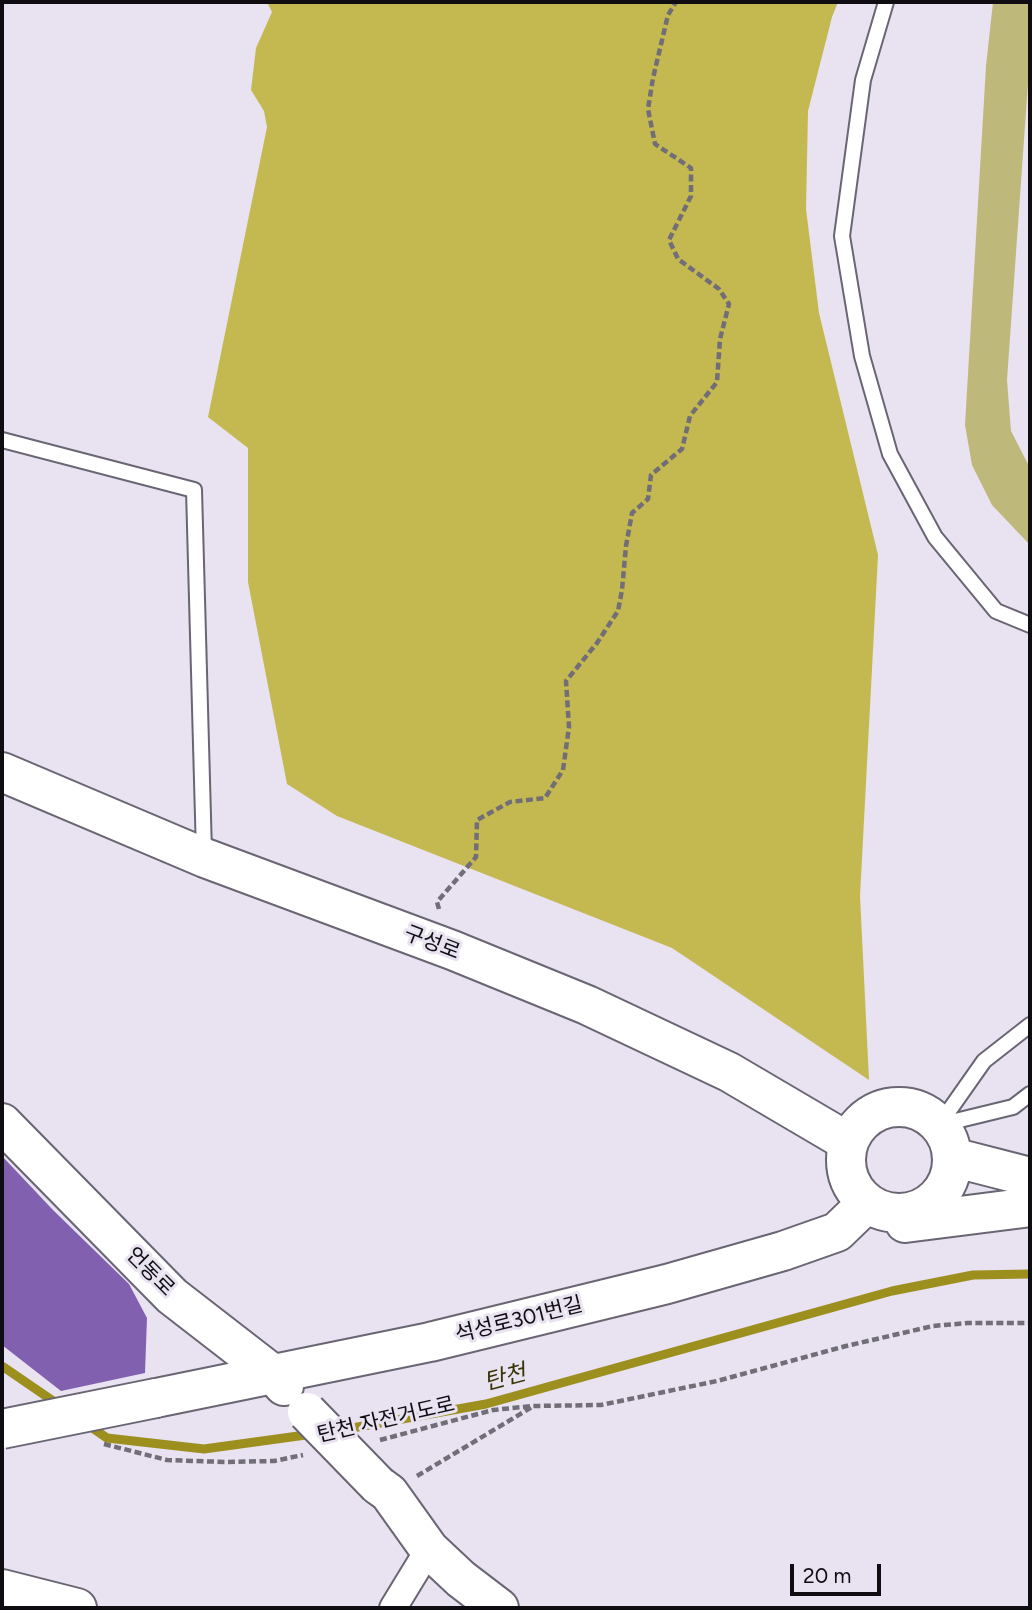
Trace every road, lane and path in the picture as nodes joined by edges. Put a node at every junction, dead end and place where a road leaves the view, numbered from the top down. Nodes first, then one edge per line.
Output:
1 (676, 2) edge
2 (886, 2) edge
3 (2, 440) edge
4 (1030, 625) edge
5 (2, 772) edge
6 (205, 858) junction
7 (452, 950) junction
8 (1030, 1025) edge
9 (1030, 1094) edge
10 (2, 1123) edge
11 (946, 1141) junction
12 (848, 1142) junction
13 (1030, 1177) edge
14 (867, 1203) junction
15 (1030, 1207) edge
16 (837, 1232) junction
17 (1030, 1323) edge
18 (274, 1375) junction
19 (533, 1406) junction
20 (2, 1429) edge
21 (370, 1442) dead end
22 (100, 1443) dead end
23 (315, 1453) dead end
24 (384, 1489) junction
25 (429, 1549) junction
26 (2, 1589) edge
27 (77, 1608) edge
28 (393, 1608) edge
29 (499, 1608) edge

1 - 7 path
2 - 4 lane
3 - 6 lane
5 - 6 main road, 구성로
6 - 7 main road, 구성로
7 - 12 main road, 구성로
8 - 11 lane
9 - 11 lane
10 - 18 main road, 언동로
11 - 12 main road
11 - 13 main road
11 - 14 main road
12 - 14 main road
14 - 16 main road, 석성로301번길
15 - 16 main road
16 - 18 main road, 석성로301번길
17 - 19 path, 탄천 자전거도로
18 - 20 main road, 석성로301번길, bridge
18 - 24 main road, 언동로, bridge
19 - 21 path, 탄천 자전거도로
19 - 24 path
22 - 23 path, 탄천 자전거도로
24 - 25 main road
25 - 28 street
25 - 29 main road
26 - 27 main road

